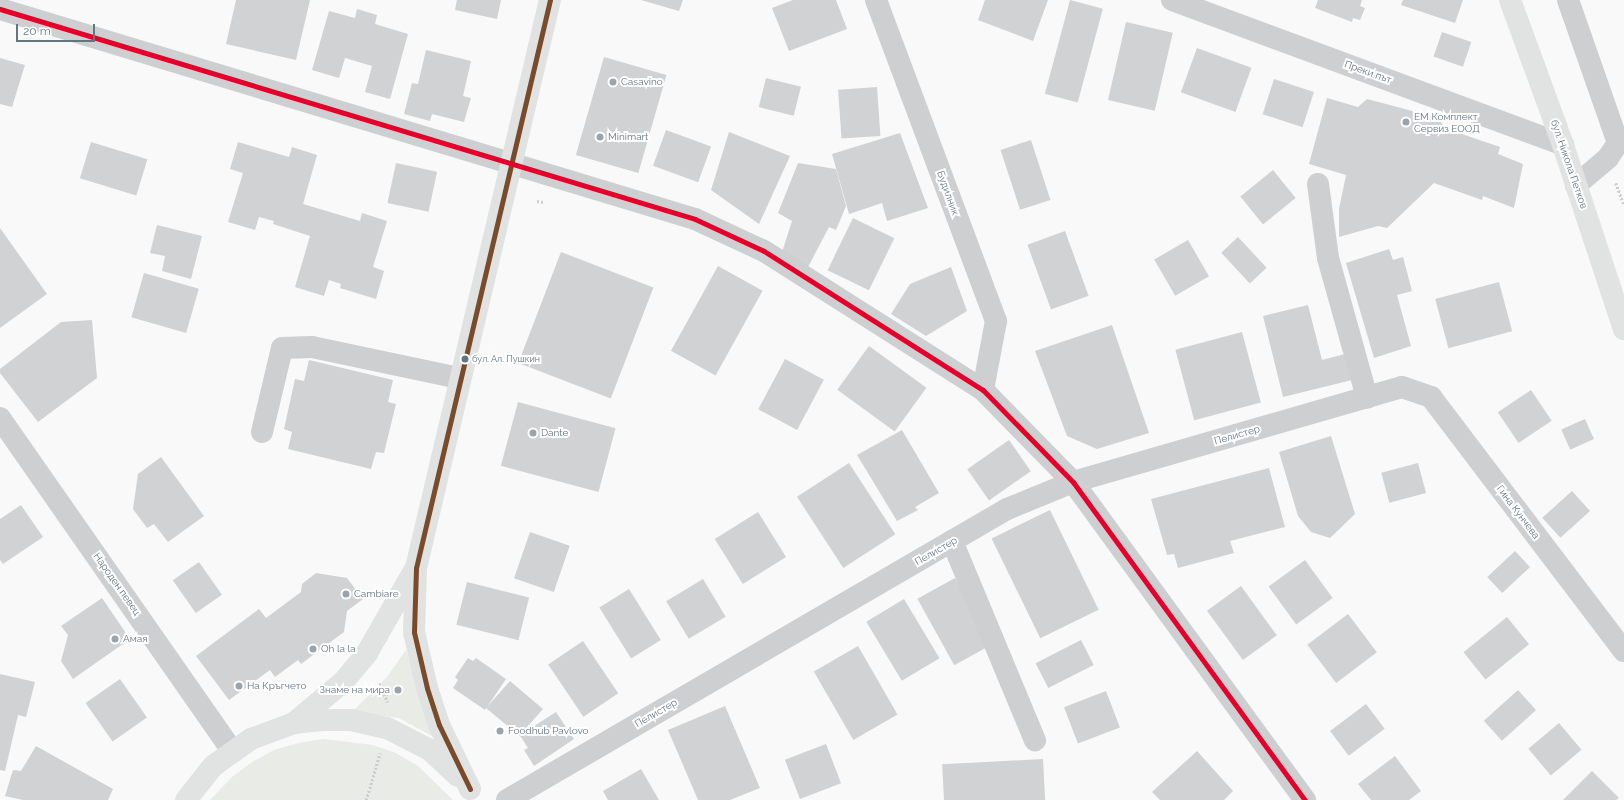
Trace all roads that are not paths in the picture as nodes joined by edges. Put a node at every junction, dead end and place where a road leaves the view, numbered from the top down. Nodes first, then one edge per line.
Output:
1 (550, 0) edge
2 (876, 0) edge
3 (1172, 0) edge
4 (1510, 0) edge
5 (1568, 0) edge
6 (0, 9) edge
7 (1563, 145) junction
8 (512, 162) junction
9 (1318, 184) dead end
10 (1576, 185) junction
11 (1624, 330) edge
12 (459, 378) junction
13 (1402, 387) joint
14 (983, 390) junction
15 (1367, 398) junction
16 (0, 418) edge
17 (262, 432) dead end
18 (1073, 482) junction
19 (952, 541) junction
20 (416, 568) junction
21 (1624, 651) edge
22 (294, 723) junction
23 (1036, 740) dead end
24 (232, 750) junction
25 (473, 794) edge
26 (186, 800) edge
27 (507, 800) edge
28 (1305, 800) edge

1 - 8 main road
2 - 14 street, Будилник
3 - 7 street, Преки път
4 - 7 main road, бул. Никола Петков
5 - 10 street
6 - 8 street
7 - 10 main road, бул. Никола Петков
8 - 12 main road
8 - 14 street
9 - 15 street
10 - 11 main road, бул. Никола Петков
12 - 17 street
12 - 20 main road
13 - 15 street, Пелистер
13 - 21 street, Гина Кунчева
14 - 18 street
15 - 18 street, Пелистер
16 - 24 street, Народен певец
18 - 19 street, Пелистер
18 - 28 street
19 - 23 street
19 - 27 street, Пелистер
20 - 22 main road
20 - 25 main road
22 - 24 main road
22 - 25 main road
24 - 26 main road

